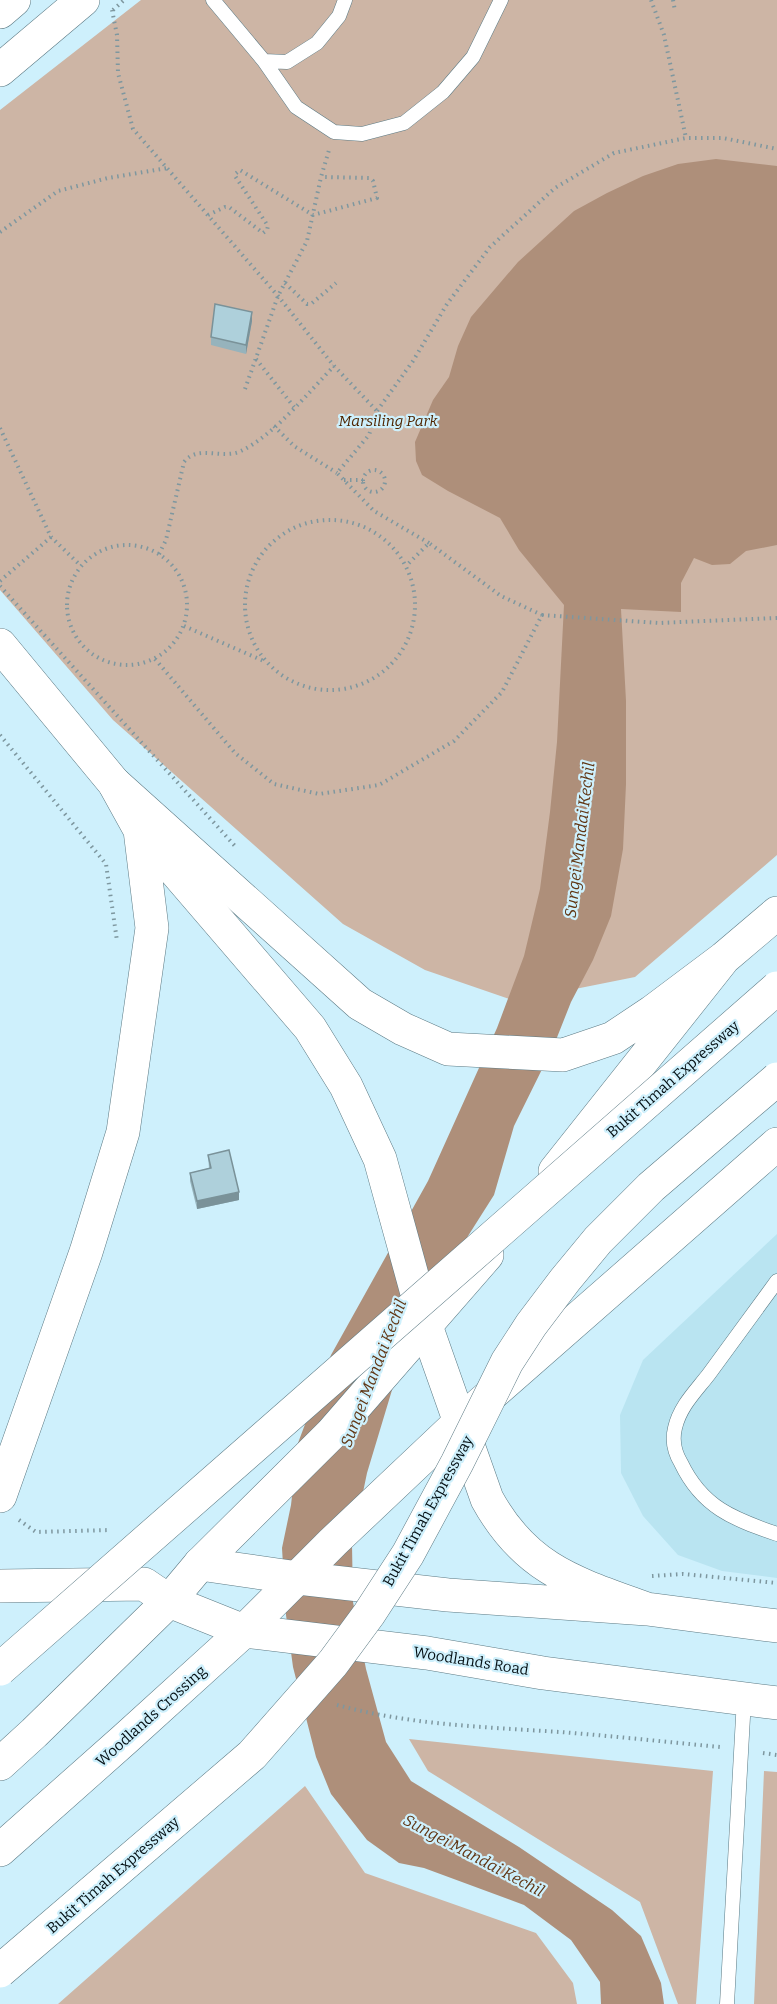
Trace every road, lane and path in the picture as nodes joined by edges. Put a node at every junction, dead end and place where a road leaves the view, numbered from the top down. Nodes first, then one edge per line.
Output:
1 (14, 0) edge
2 (213, 0) edge
3 (345, 0) edge
4 (501, 0) edge
5 (651, 0) edge
6 (673, 0) edge
7 (98, 5) edge
8 (675, 11) dead end
9 (0, 12) edge
10 (264, 61) junction
11 (0, 70) edge
12 (334, 132) junction
13 (686, 138) junction
14 (777, 149) edge
15 (167, 168) junction
16 (321, 177) junction
17 (208, 215) junction
18 (313, 215) junction
19 (0, 232) edge
20 (285, 283) junction
21 (336, 283) dead end
22 (278, 296) junction
23 (256, 359) junction
24 (334, 366) junction
25 (245, 388) dead end
26 (294, 407) junction
27 (377, 411) junction
28 (274, 426) junction
29 (0, 428) edge
30 (337, 473) junction
31 (344, 480) junction
32 (363, 480) junction
33 (51, 537) junction
34 (429, 543) junction
35 (159, 554) junction
36 (81, 566) junction
37 (406, 566) junction
38 (0, 581) edge
39 (0, 586) edge
40 (542, 615) junction
41 (777, 618) edge
42 (184, 626) junction
43 (0, 645) edge
44 (155, 659) junction
45 (267, 662) junction
46 (0, 735) edge
47 (114, 783) junction
48 (140, 830) junction
49 (240, 852) dead end
50 (777, 913) edge
51 (117, 945) dead end
52 (724, 958) junction
53 (777, 988) edge
54 (777, 1079) edge
55 (777, 1144) edge
56 (777, 1281) edge
57 (426, 1326) junction
58 (461, 1421) junction
59 (9, 1508) edge
60 (120, 1530) dead end
61 (777, 1534) edge
62 (200, 1564) junction
63 (648, 1576) dead end
64 (298, 1578) junction
65 (777, 1583) edge
66 (0, 1586) edge
67 (169, 1601) junction
68 (647, 1609) junction
69 (777, 1626) edge
70 (244, 1630) junction
71 (0, 1669) edge
72 (744, 1699) junction
73 (777, 1703) edge
74 (335, 1705) dead end
75 (741, 1749) junction
76 (777, 1755) edge
77 (0, 1764) edge
78 (0, 1850) edge
79 (0, 1971) edge
80 (727, 2004) edge

1 - 9 main road
2 - 10 lane
3 - 10 lane
4 - 12 lane
5 - 13 path
6 - 8 path
7 - 11 main road
7 - 15 path
10 - 12 lane
12 - 16 path
13 - 14 path
13 - 27 path
15 - 17 path
15 - 19 path
16 - 18 path
16 - 18 path
17 - 18 path
17 - 22 path
18 - 20 path
20 - 21 path
20 - 22 path
22 - 23 path
22 - 24 path
23 - 25 path
23 - 26 path
24 - 26 path
24 - 27 path
26 - 28 path
27 - 30 path
28 - 30 path
28 - 35 path
29 - 33 path
30 - 31 path
31 - 32 path
31 - 34 path
32 - 32 path
33 - 36 path
33 - 38 path
34 - 37 path
34 - 40 path
35 - 36 path
35 - 42 path
36 - 44 path
37 - 45 path
37 - 45 path
39 - 49 path
40 - 41 path
40 - 44 path
42 - 44 path
42 - 45 path
43 - 47 main road
46 - 51 path
47 - 48 main road
47 - 52 main road
48 - 57 main road
48 - 59 main road
50 - 52 main road
52 - 57 main road
53 - 71 main road, Bukit Timah Expressway, bridge
54 - 79 main road, Bukit Timah Expressway, bridge
55 - 58 main road, Woodlands Crossing
56 - 61 lane
57 - 58 main road
57 - 62 main road
58 - 64 main road, Woodlands Crossing
58 - 68 main road
59 - 60 path
62 - 64 main road
62 - 67 main road
63 - 65 path
64 - 68 main road
64 - 70 main road, Woodlands Crossing
66 - 67 main road, Woodlands Road
67 - 70 main road, Woodlands Road
67 - 77 main road
68 - 69 main road
70 - 72 main road, Woodlands Road
70 - 78 main road, Woodlands Crossing
72 - 73 main road, Woodlands Road
72 - 75 lane
74 - 75 path
75 - 76 path
75 - 80 lane

